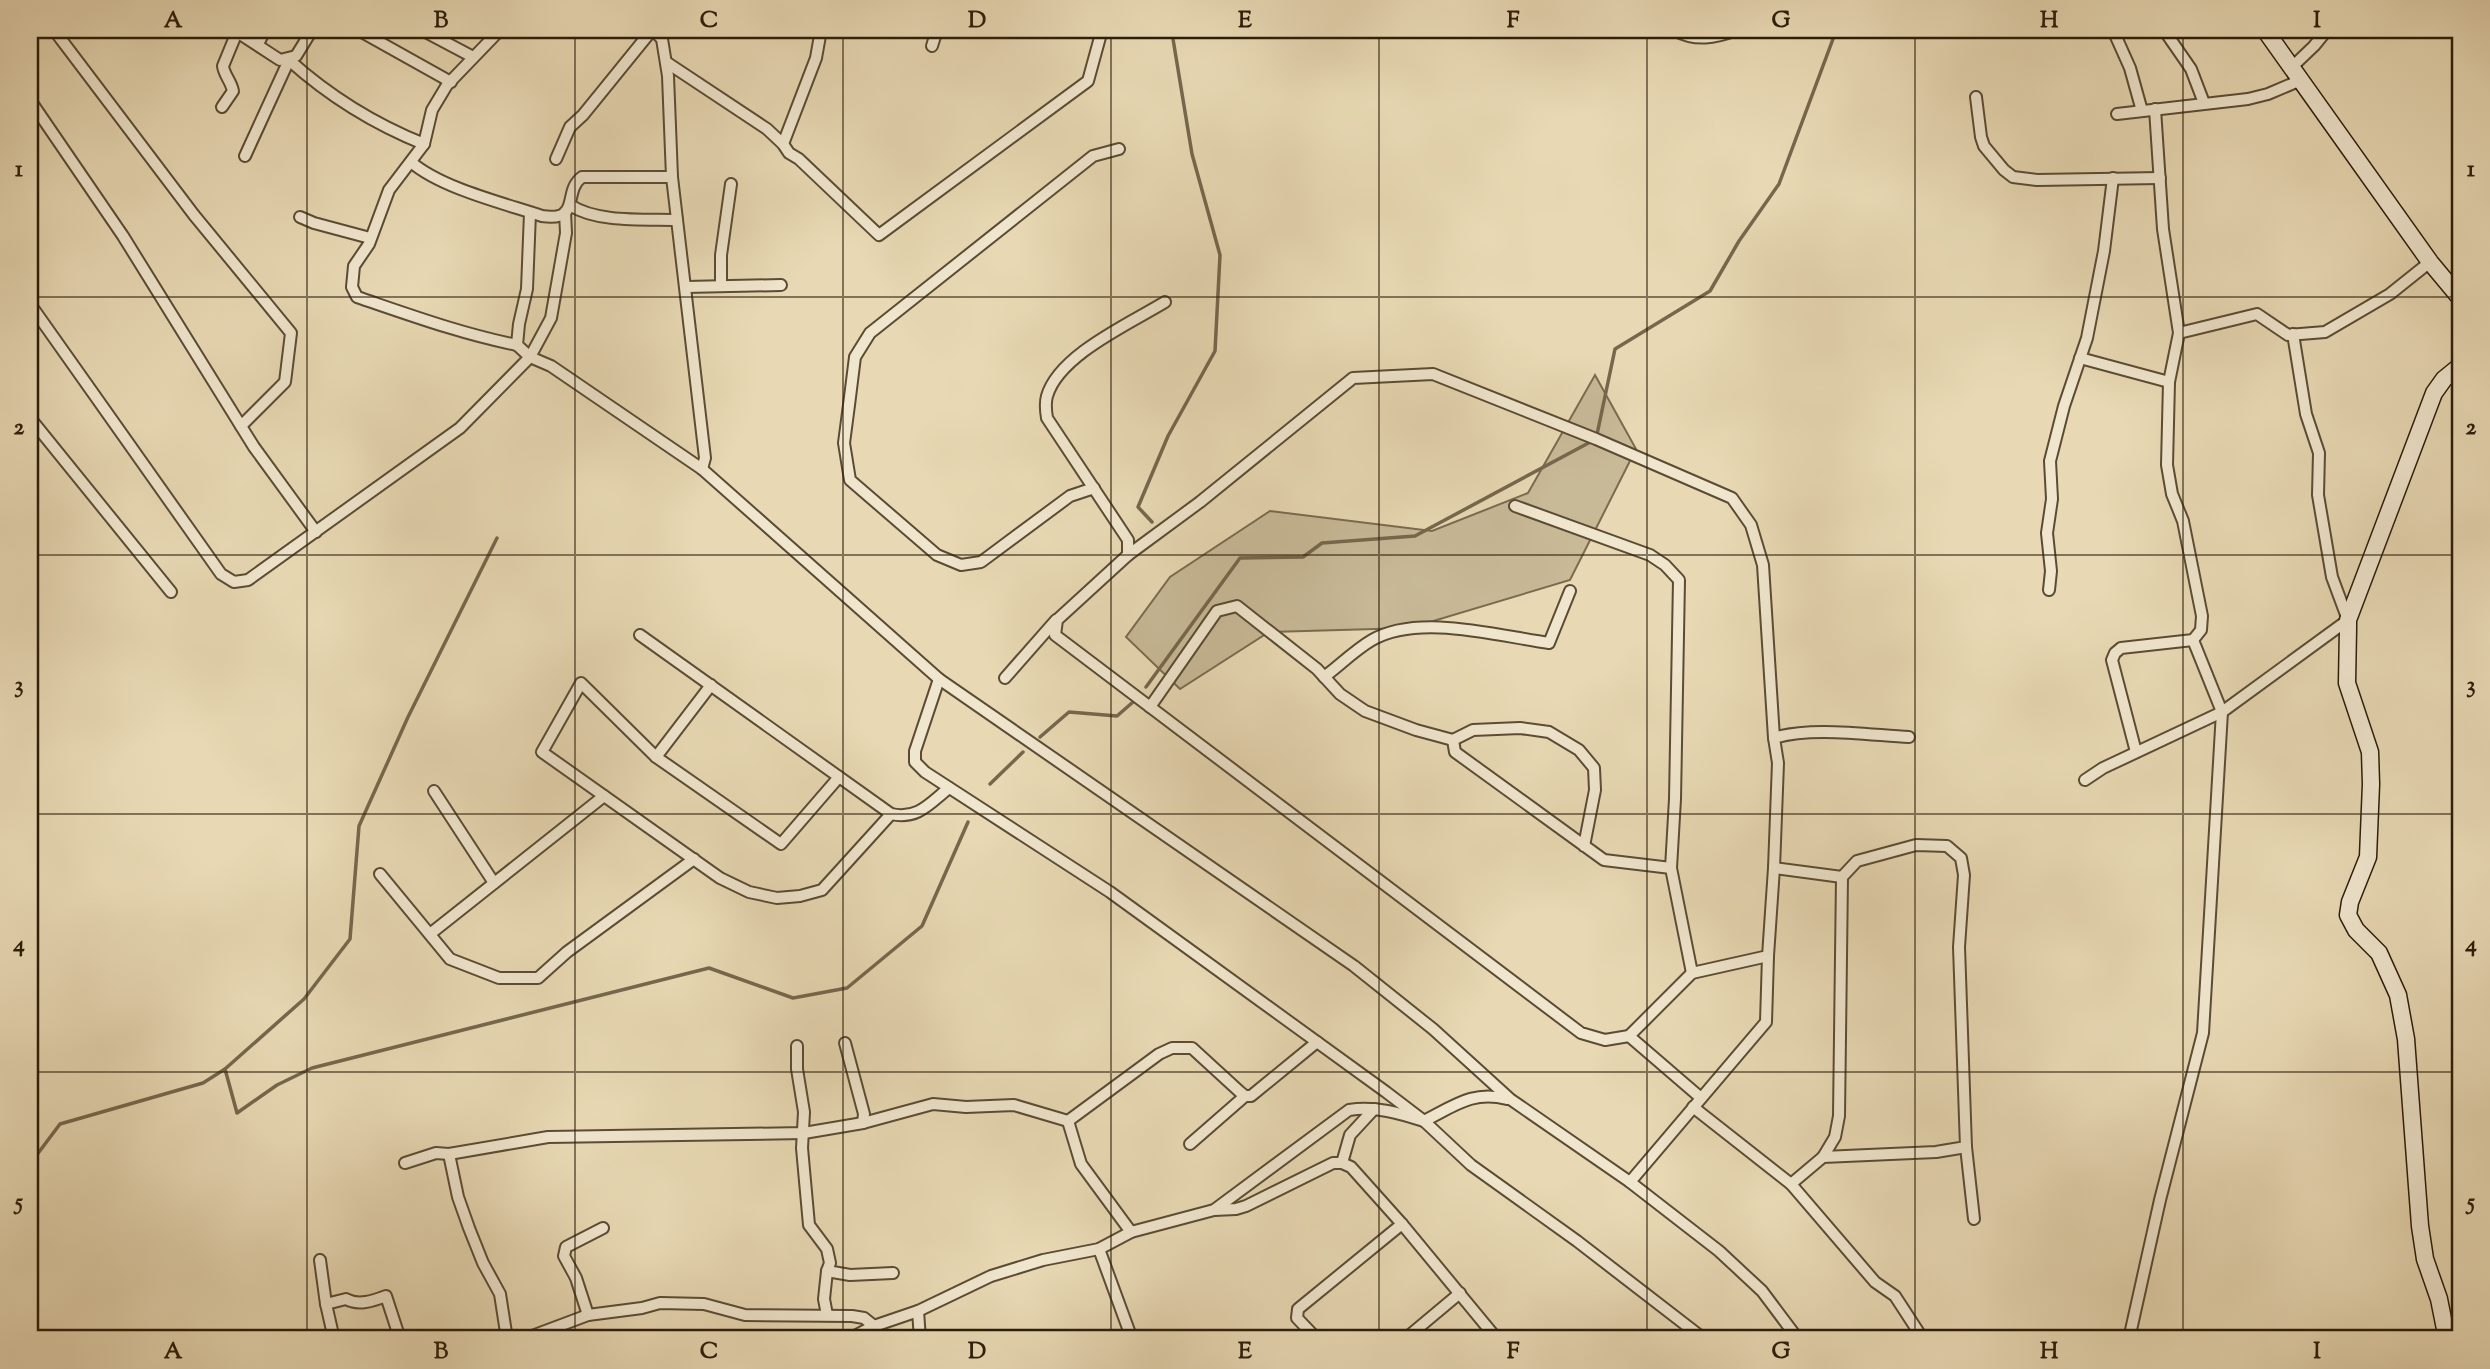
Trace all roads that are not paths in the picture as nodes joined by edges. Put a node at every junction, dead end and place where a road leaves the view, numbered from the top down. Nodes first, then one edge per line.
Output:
1 (54, 30) edge
2 (265, 30) edge
3 (312, 30) edge
4 (358, 30) edge
5 (422, 30) edge
6 (500, 30) edge
7 (653, 30) edge
8 (821, 30) edge
9 (937, 30) edge
10 (1102, 30) edge
11 (1675, 30) edge
12 (1737, 30) edge
13 (2113, 30) edge
14 (2164, 30) edge
15 (2264, 30) edge
16 (2327, 30) edge
17 (236, 31) edge
18 (258, 44) junction
19 (932, 46) dead end
20 (473, 57) junction
21 (289, 60) junction
22 (666, 62) junction
23 (2296, 74) junction
24 (451, 82) junction
25 (1976, 97) dead end
26 (30, 100) edge
27 (2204, 103) junction
28 (222, 107) dead end
29 (2155, 109) junction
30 (2142, 111) junction
31 (2117, 114) dead end
32 (424, 144) junction
33 (783, 144) junction
34 (1119, 149) dead end
35 (245, 156) dead end
36 (556, 159) dead end
37 (411, 162) junction
38 (672, 177) junction
39 (2113, 178) junction
40 (2160, 178) junction
41 (731, 184) dead end
42 (568, 209) junction
43 (530, 212) junction
44 (300, 217) dead end
45 (677, 220) junction
46 (365, 237) junction
47 (2430, 262) junction
48 (781, 285) dead end
49 (721, 286) junction
50 (685, 287) junction
51 (2460, 298) edge
52 (1165, 302) dead end
53 (30, 304) edge
54 (2179, 333) junction
55 (2293, 334) junction
56 (517, 345) junction
57 (530, 357) junction
58 (2080, 358) junction
59 (2460, 366) edge
60 (2169, 382) junction
61 (30, 418) edge
62 (241, 426) junction
63 (702, 469) junction
64 (1094, 488) junction
65 (1515, 506) dead end
66 (316, 531) junction
67 (1128, 555) junction
68 (2049, 590) dead end
69 (1570, 591) dead end
70 (170, 592) dead end
71 (1057, 620) junction
72 (2348, 620) junction
73 (640, 635) dead end
74 (2193, 640) junction
75 (1324, 677) junction
76 (1005, 678) dead end
77 (939, 679) junction
78 (711, 685) junction
79 (1150, 707) junction
80 (2222, 712) junction
81 (1909, 737) dead end
82 (1774, 738) junction
83 (1453, 740) junction
84 (2136, 752) junction
85 (656, 757) junction
86 (839, 777) junction
87 (2085, 780) dead end
88 (949, 788) junction
89 (434, 790) dead end
90 (604, 796) junction
91 (891, 814) junction
92 (1584, 846) junction
93 (694, 859) junction
94 (1774, 868) junction
95 (1671, 869) junction
96 (380, 874) dead end
97 (1842, 877) junction
98 (494, 883) junction
99 (429, 934) junction
100 (1769, 956) junction
101 (1692, 973) junction
102 (1629, 1036) junction
103 (1317, 1042) junction
104 (845, 1044) dead end
105 (797, 1046) dead end
106 (1245, 1096) junction
107 (1702, 1098) junction
108 (1510, 1099) junction
109 (1693, 1107) junction
110 (1374, 1109) junction
111 (1068, 1121) junction
112 (1424, 1121) junction
113 (863, 1123) junction
114 (804, 1133) junction
115 (1190, 1144) dead end
116 (1965, 1147) junction
117 (449, 1154) junction
118 (1823, 1157) junction
119 (405, 1163) dead end
120 (1342, 1163) junction
121 (1630, 1182) junction
122 (1791, 1184) junction
123 (1214, 1210) junction
124 (1974, 1219) dead end
125 (1402, 1224) junction
126 (603, 1228) dead end
127 (1131, 1232) junction
128 (1099, 1249) junction
129 (320, 1260) dead end
130 (827, 1271) junction
131 (892, 1273) dead end
132 (1460, 1293) junction
133 (326, 1304) junction
134 (918, 1311) junction
135 (588, 1315) junction
136 (827, 1315) junction
137 (874, 1326) junction
138 (334, 1339) edge
139 (400, 1339) edge
140 (508, 1339) edge
141 (524, 1339) edge
142 (849, 1339) edge
143 (920, 1339) edge
144 (1132, 1339) edge
145 (1317, 1339) edge
146 (1405, 1339) edge
147 (1497, 1339) edge
148 (1704, 1339) edge
149 (1798, 1339) edge
150 (1923, 1339) edge
151 (2129, 1339) edge
152 (2447, 1339) edge

1 - 62 street
2 - 18 street
3 - 21 street
4 - 24 street
5 - 20 street
6 - 20 street
7 - 22 street
7 - 36 street
8 - 33 street
9 - 19 street
10 - 33 street
11 - 12 street
13 - 30 street
14 - 27 street
15 - 23 street
16 - 23 street
17 - 18 street
17 - 28 street
18 - 21 street
20 - 24 street
21 - 32 street
21 - 35 street
22 - 33 street
22 - 38 street
23 - 27 street
23 - 47 street
24 - 32 street
25 - 39 street
26 - 62 street
27 - 29 street
29 - 30 street
29 - 40 street
30 - 31 street
32 - 37 street
34 - 64 street
37 - 43 street
37 - 46 street
38 - 42 street
38 - 45 street
39 - 40 street
39 - 58 street
40 - 54 street
41 - 49 street
42 - 43 street
42 - 45 street
42 - 57 street
43 - 56 street
44 - 46 street
45 - 50 street
46 - 56 street
47 - 51 street
47 - 55 street
48 - 49 street
49 - 50 street
50 - 63 street
52 - 64 street
53 - 66 street
54 - 55 street
54 - 60 street
55 - 72 street
56 - 57 street
57 - 63 street
57 - 66 street
58 - 60 street
58 - 68 street
59 - 72 street
60 - 74 street
61 - 70 street
62 - 66 street
63 - 77 street
64 - 67 street
65 - 95 street
67 - 71 street
67 - 82 street
69 - 75 street
71 - 76 street
71 - 79 street
72 - 80 street
72 - 152 street
73 - 78 street
74 - 80 street
74 - 84 street
75 - 79 street
75 - 83 street
77 - 88 street
77 - 108 street
78 - 85 street
78 - 86 street
79 - 102 street
80 - 84 street
80 - 151 street
81 - 82 street
82 - 94 street
83 - 92 street
83 - 92 street
84 - 87 street
85 - 86 street
85 - 90 street
86 - 91 street
88 - 91 street
88 - 103 street
89 - 98 street
90 - 93 street
90 - 98 street
91 - 93 street
92 - 95 street
93 - 99 street
94 - 97 street
94 - 100 street
95 - 101 street
96 - 99 street
97 - 116 street
97 - 118 street
98 - 99 street
100 - 101 street
100 - 107 street
101 - 102 street
102 - 107 street
103 - 106 street
103 - 112 street
104 - 113 street
105 - 114 street
106 - 111 street
106 - 115 street
107 - 109 street
108 - 112 street
108 - 121 street
109 - 121 street
109 - 122 street
110 - 112 street
110 - 120 street
110 - 123 street
111 - 113 street
111 - 127 street
112 - 148 street
113 - 114 street
114 - 117 street
114 - 130 street
116 - 118 street
116 - 124 street
117 - 119 street
117 - 140 street
118 - 122 street
120 - 123 street
120 - 125 street
121 - 149 street
122 - 150 street
123 - 127 street
125 - 132 street
125 - 145 street
126 - 135 street
127 - 128 street
128 - 134 street
128 - 144 street
129 - 133 street
130 - 131 street
130 - 136 street
132 - 146 street
132 - 147 street
133 - 138 street
133 - 139 street
134 - 137 street
134 - 143 street
135 - 136 street
135 - 141 street
136 - 137 street
137 - 142 street

